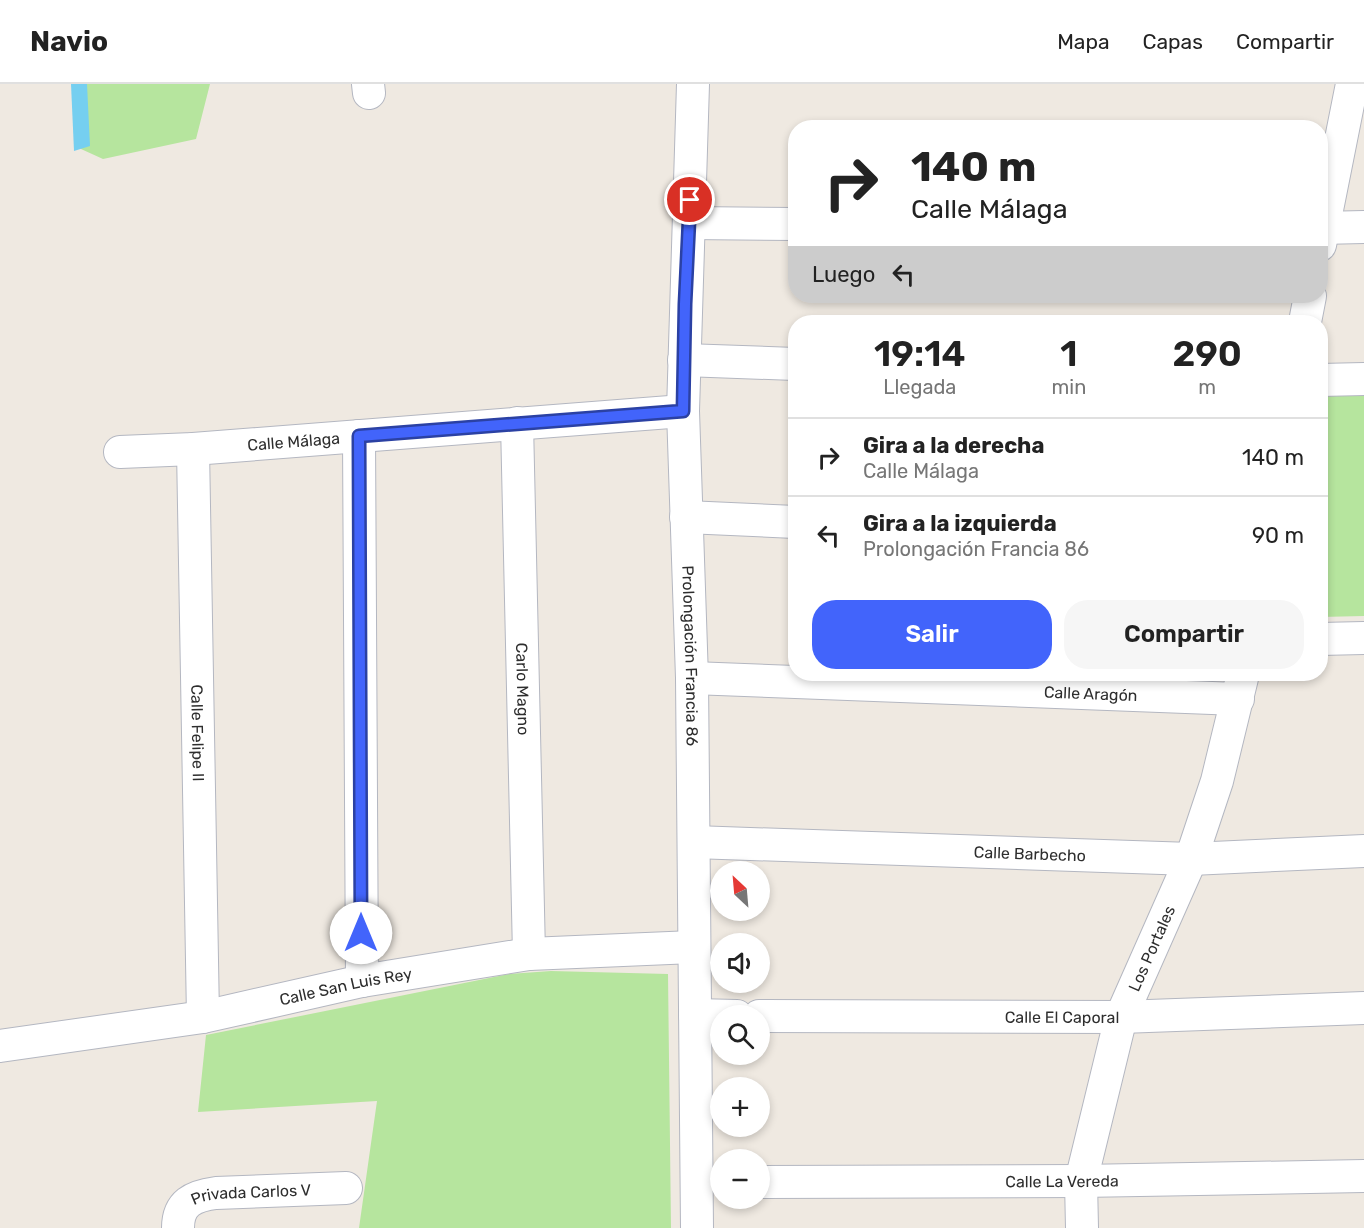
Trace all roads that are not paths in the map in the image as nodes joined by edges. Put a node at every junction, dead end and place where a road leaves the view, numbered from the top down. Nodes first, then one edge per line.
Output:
1 (693, 84) edge
2 (1352, 84) edge
3 (1328, 199) edge
4 (689, 223) junction
5 (788, 224) edge
6 (1364, 227) edge
7 (1328, 232) edge
8 (684, 360) junction
9 (788, 364) edge
10 (1364, 379) edge
11 (1328, 380) edge
12 (683, 411) junction
13 (517, 423) junction
14 (359, 436) junction
15 (193, 449) junction
16 (120, 452) dead end
17 (686, 517) junction
18 (788, 522) edge
19 (1364, 638) edge
20 (1328, 639) edge
21 (692, 678) junction
22 (788, 679) edge
23 (898, 681) edge
24 (1240, 686) edge
25 (694, 842) junction
26 (1364, 851) edge
27 (1191, 859) junction
28 (693, 947) junction
29 (529, 954) junction
30 (362, 981) junction
31 (1364, 1008) edge
32 (695, 1015) junction
33 (710, 1015) edge
34 (770, 1016) edge
35 (203, 1017) junction
36 (1121, 1017) junction
37 (0, 1046) edge
38 (1364, 1176) edge
39 (1081, 1181) junction
40 (708, 1182) edge
41 (770, 1182) edge
42 (346, 1188) dead end
43 (178, 1228) edge
44 (697, 1228) edge
45 (1082, 1228) edge

1 - 4 street, Prolongación Francia 86
2 - 3 street
4 - 5 street
4 - 8 street, Prolongación Francia 86
6 - 7 street
8 - 9 street
8 - 12 street, Prolongación Francia 86
10 - 11 street
12 - 13 street, Calle Málaga
12 - 17 street, Prolongación Francia 86
13 - 14 street, Calle Málaga
13 - 29 street, Carlo Magno
14 - 15 street, Calle Málaga
14 - 30 street
15 - 16 street, Calle Málaga
15 - 35 street, Calle Felipe II
17 - 18 street
17 - 21 street, Prolongación Francia 86
19 - 20 street
21 - 22 street, Calle Aragón
21 - 25 street, Prolongación Francia 86
23 - 24 street, Calle Aragón
24 - 27 street, Los Portales
25 - 27 street, Calle Barbecho
25 - 28 street, Prolongación Francia 86
26 - 27 street, Calle Barbecho
27 - 36 street, Los Portales
28 - 29 street, Calle San Luis Rey
28 - 32 street, Prolongación Francia 86
29 - 30 street, Calle San Luis Rey
30 - 35 street, Calle San Luis Rey
31 - 36 street, Calle El Caporal
32 - 33 street
32 - 40 street, Prolongación Francia 86
34 - 36 street, Calle El Caporal
35 - 37 street, Calle San Luis Rey
36 - 39 street, Los Portales
38 - 39 street, Calle La Vereda
39 - 41 street, Calle La Vereda
39 - 45 street, Los Portales
40 - 44 street, Prolongación Francia 86
42 - 43 street, Privada Carlos V

